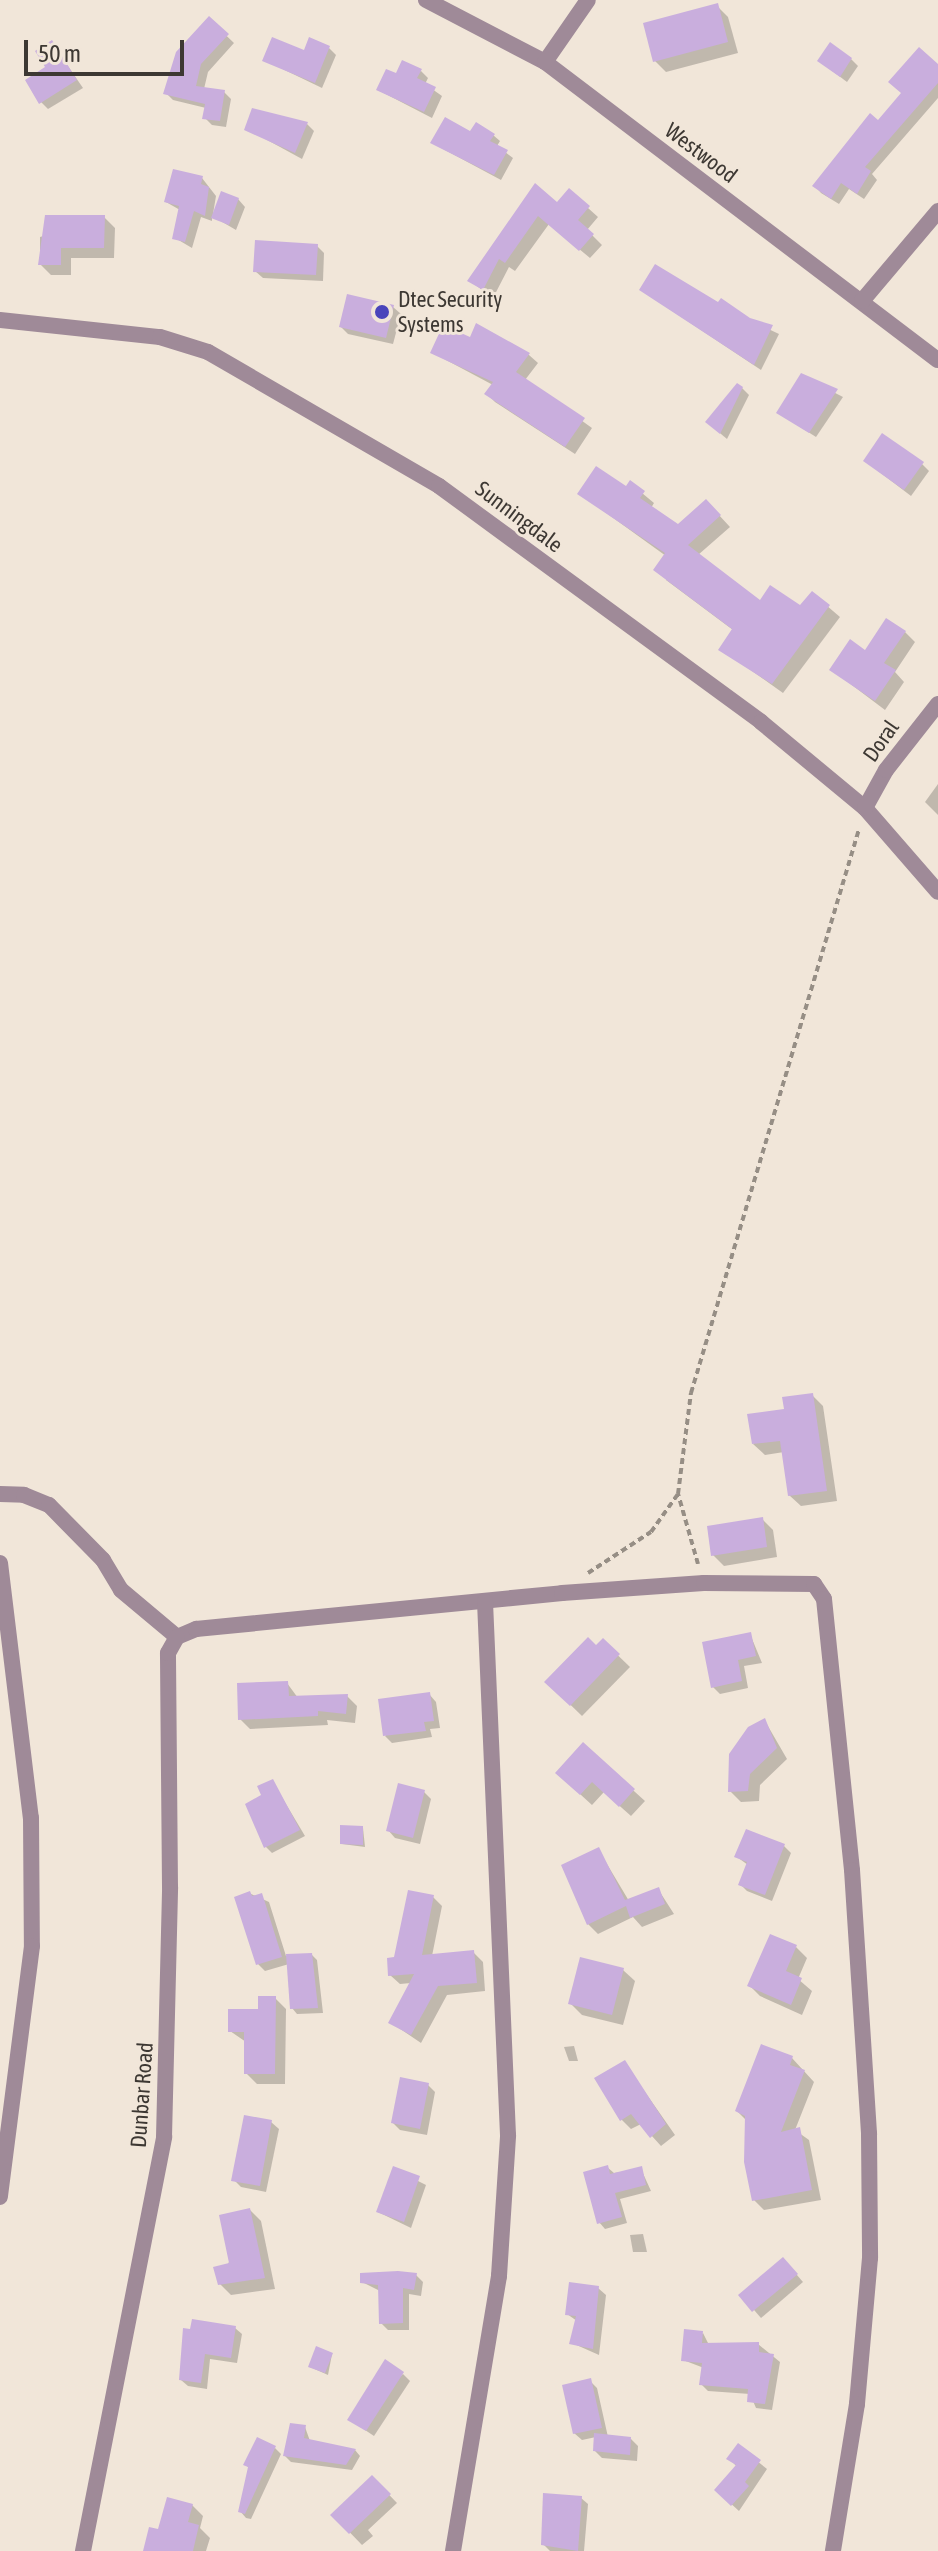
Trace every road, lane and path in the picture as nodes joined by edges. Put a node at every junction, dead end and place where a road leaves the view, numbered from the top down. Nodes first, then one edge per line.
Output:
1 (426, 0) edge
2 (588, 0) edge
3 (545, 62) junction
4 (938, 211) edge
5 (862, 301) junction
6 (0, 320) edge
7 (938, 360) edge
8 (938, 704) edge
9 (865, 808) junction
10 (938, 892) edge
11 (0, 1494) edge
12 (678, 1494) junction
13 (0, 1563) edge
14 (704, 1583) junction
15 (562, 1593) junction
16 (485, 1601) junction
17 (177, 1637) junction
18 (0, 2197) edge
19 (83, 2551) edge
20 (453, 2551) edge
21 (833, 2551) edge

1 - 3 street, Westwood
2 - 3 street
3 - 5 street, Westwood
4 - 5 street
5 - 7 street, Westwood
6 - 9 street, Sunningdale
8 - 9 street, Doral
9 - 10 street, Sunningdale
9 - 12 path
11 - 17 street
12 - 14 path
12 - 15 path
13 - 18 street
14 - 15 street
14 - 21 street
15 - 16 street
16 - 17 street
16 - 20 street
17 - 19 street, Dunbar Road

